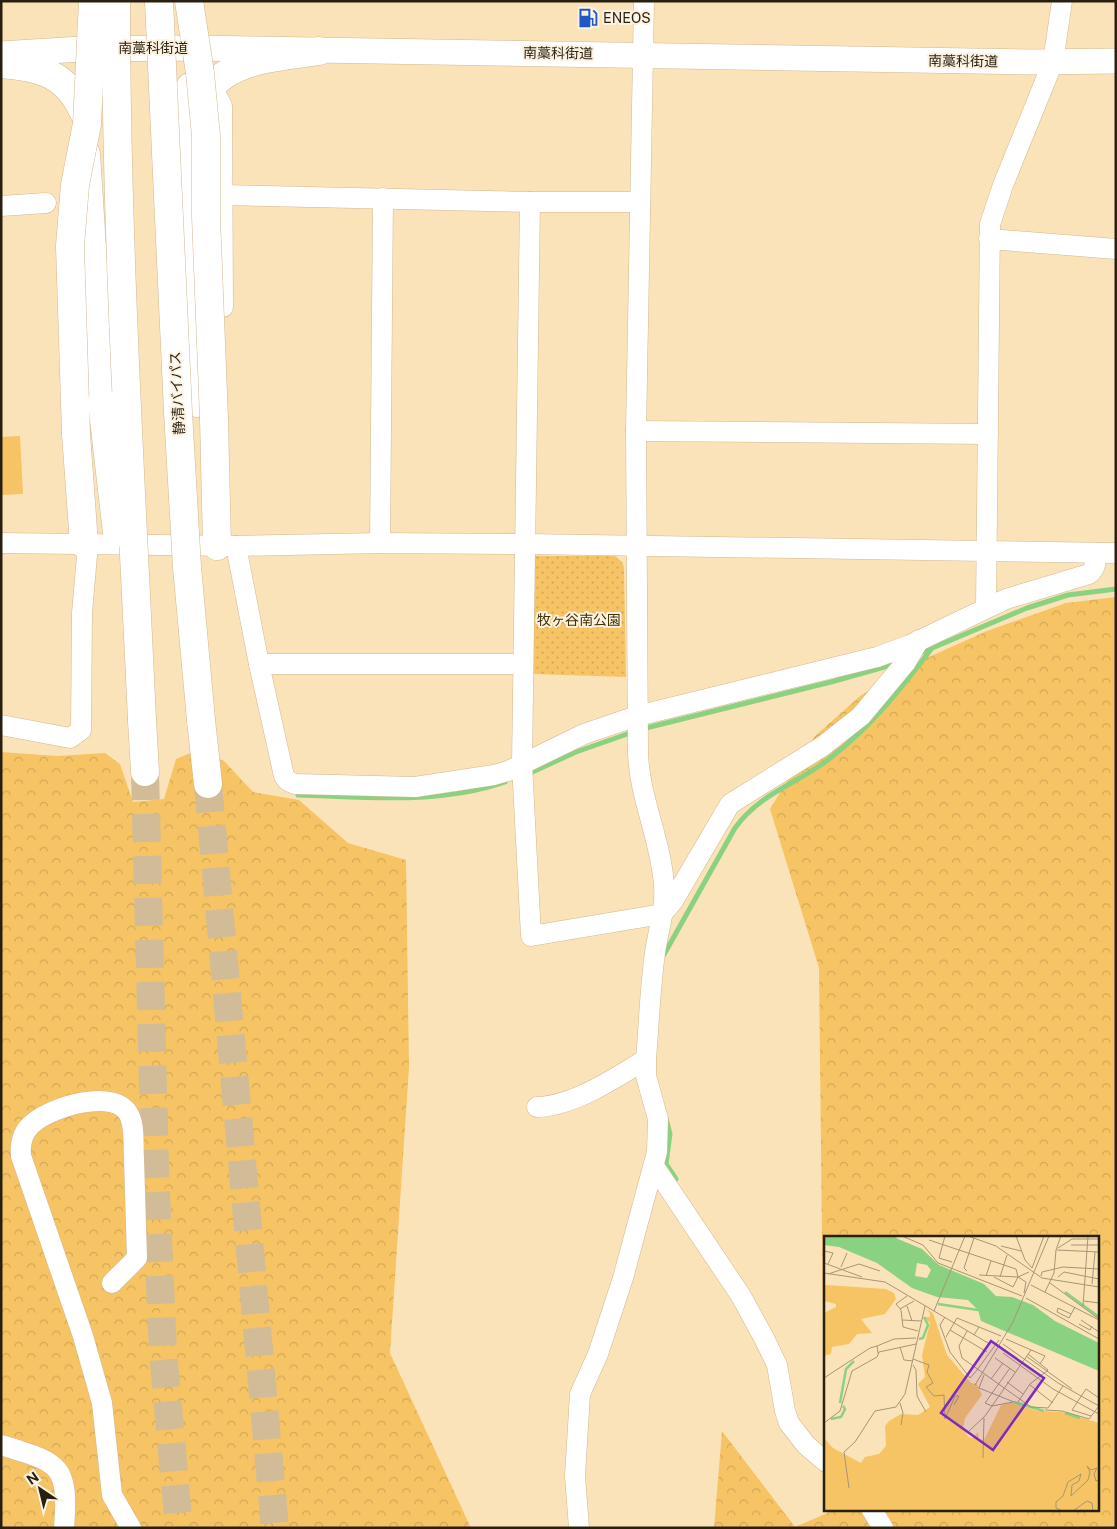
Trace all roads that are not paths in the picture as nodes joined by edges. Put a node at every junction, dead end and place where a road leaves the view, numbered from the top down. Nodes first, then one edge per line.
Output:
1 (80, 1) edge
2 (93, 1) edge
3 (116, 1) edge
4 (159, 1) edge
5 (190, 1) edge
6 (644, 1) edge
7 (1062, 1) edge
8 (190, 48) junction
9 (81, 49) junction
10 (319, 50) junction
11 (1, 54) edge
12 (643, 55) junction
13 (1116, 60) edge
14 (1052, 62) junction
15 (1, 64) edge
16 (210, 85) junction
17 (84, 113) junction
18 (191, 119) junction
19 (223, 195) junction
20 (382, 198) junction
21 (530, 202) junction
22 (640, 202) junction
23 (46, 203) dead end
24 (1, 206) edge
25 (989, 239) junction
26 (1116, 249) edge
27 (206, 411) junction
28 (636, 431) junction
29 (988, 434) junction
30 (216, 466) junction
31 (1, 543) edge
32 (380, 543) junction
33 (86, 544) junction
34 (525, 544) junction
35 (226, 546) junction
36 (635, 547) junction
37 (988, 551) junction
38 (1106, 553) edge
39 (986, 608) junction
40 (919, 640) junction
41 (259, 664) junction
42 (523, 664) junction
43 (637, 716) junction
44 (142, 720) junction
45 (201, 720) junction
46 (1, 724) edge
47 (522, 764) junction
48 (145, 772) tunnel mouth
49 (208, 784) tunnel mouth
50 (662, 914) junction
51 (646, 1059) junction
52 (537, 1106) dead end
53 (654, 1166) junction
54 (112, 1283) dead end
55 (1, 1446) edge
56 (824, 1460) edge
57 (873, 1512) edge
58 (64, 1528) edge
59 (131, 1528) edge
60 (579, 1528) edge
61 (883, 1528) edge

1 - 9 street
2 - 33 highway, bridge
3 - 44 highway, bridge
4 - 45 highway, 静清バイパス, bridge
5 - 8 street
5 - 27 highway, bridge
6 - 12 street
7 - 14 street
8 - 9 main road, 南藁科街道
8 - 10 main road, 南藁科街道
8 - 18 highway
9 - 11 main road, 南藁科街道
9 - 17 highway
10 - 12 main road, 南藁科街道
10 - 16 highway
12 - 14 main road, 南藁科街道
12 - 22 street
13 - 14 main road, 南藁科街道
14 - 25 street
15 - 17 highway
16 - 18 highway
16 - 19 street
17 - 44 highway, bridge
18 - 27 highway
19 - 20 street
19 - 30 street
20 - 21 street
20 - 32 street
21 - 22 street
21 - 34 street
22 - 28 street
23 - 24 street
25 - 26 street
25 - 29 street
27 - 30 highway
27 - 45 highway, bridge
28 - 29 street
28 - 36 street
29 - 37 street
30 - 35 highway
31 - 33 street
32 - 34 street
32 - 35 street
33 - 35 street
33 - 46 street
34 - 36 street
34 - 42 street
35 - 41 street
36 - 37 street
36 - 43 street
37 - 38 street
37 - 39 street
38 - 39 street
39 - 40 street
40 - 43 street
40 - 50 street
41 - 42 street
41 - 47 street
42 - 47 street
43 - 47 street
43 - 50 street
44 - 48 highway
45 - 49 highway, 静清バイパス
47 - 50 street
50 - 51 street
51 - 52 street
51 - 53 street
53 - 56 street
53 - 60 street
54 - 59 street
55 - 58 street
57 - 61 street

